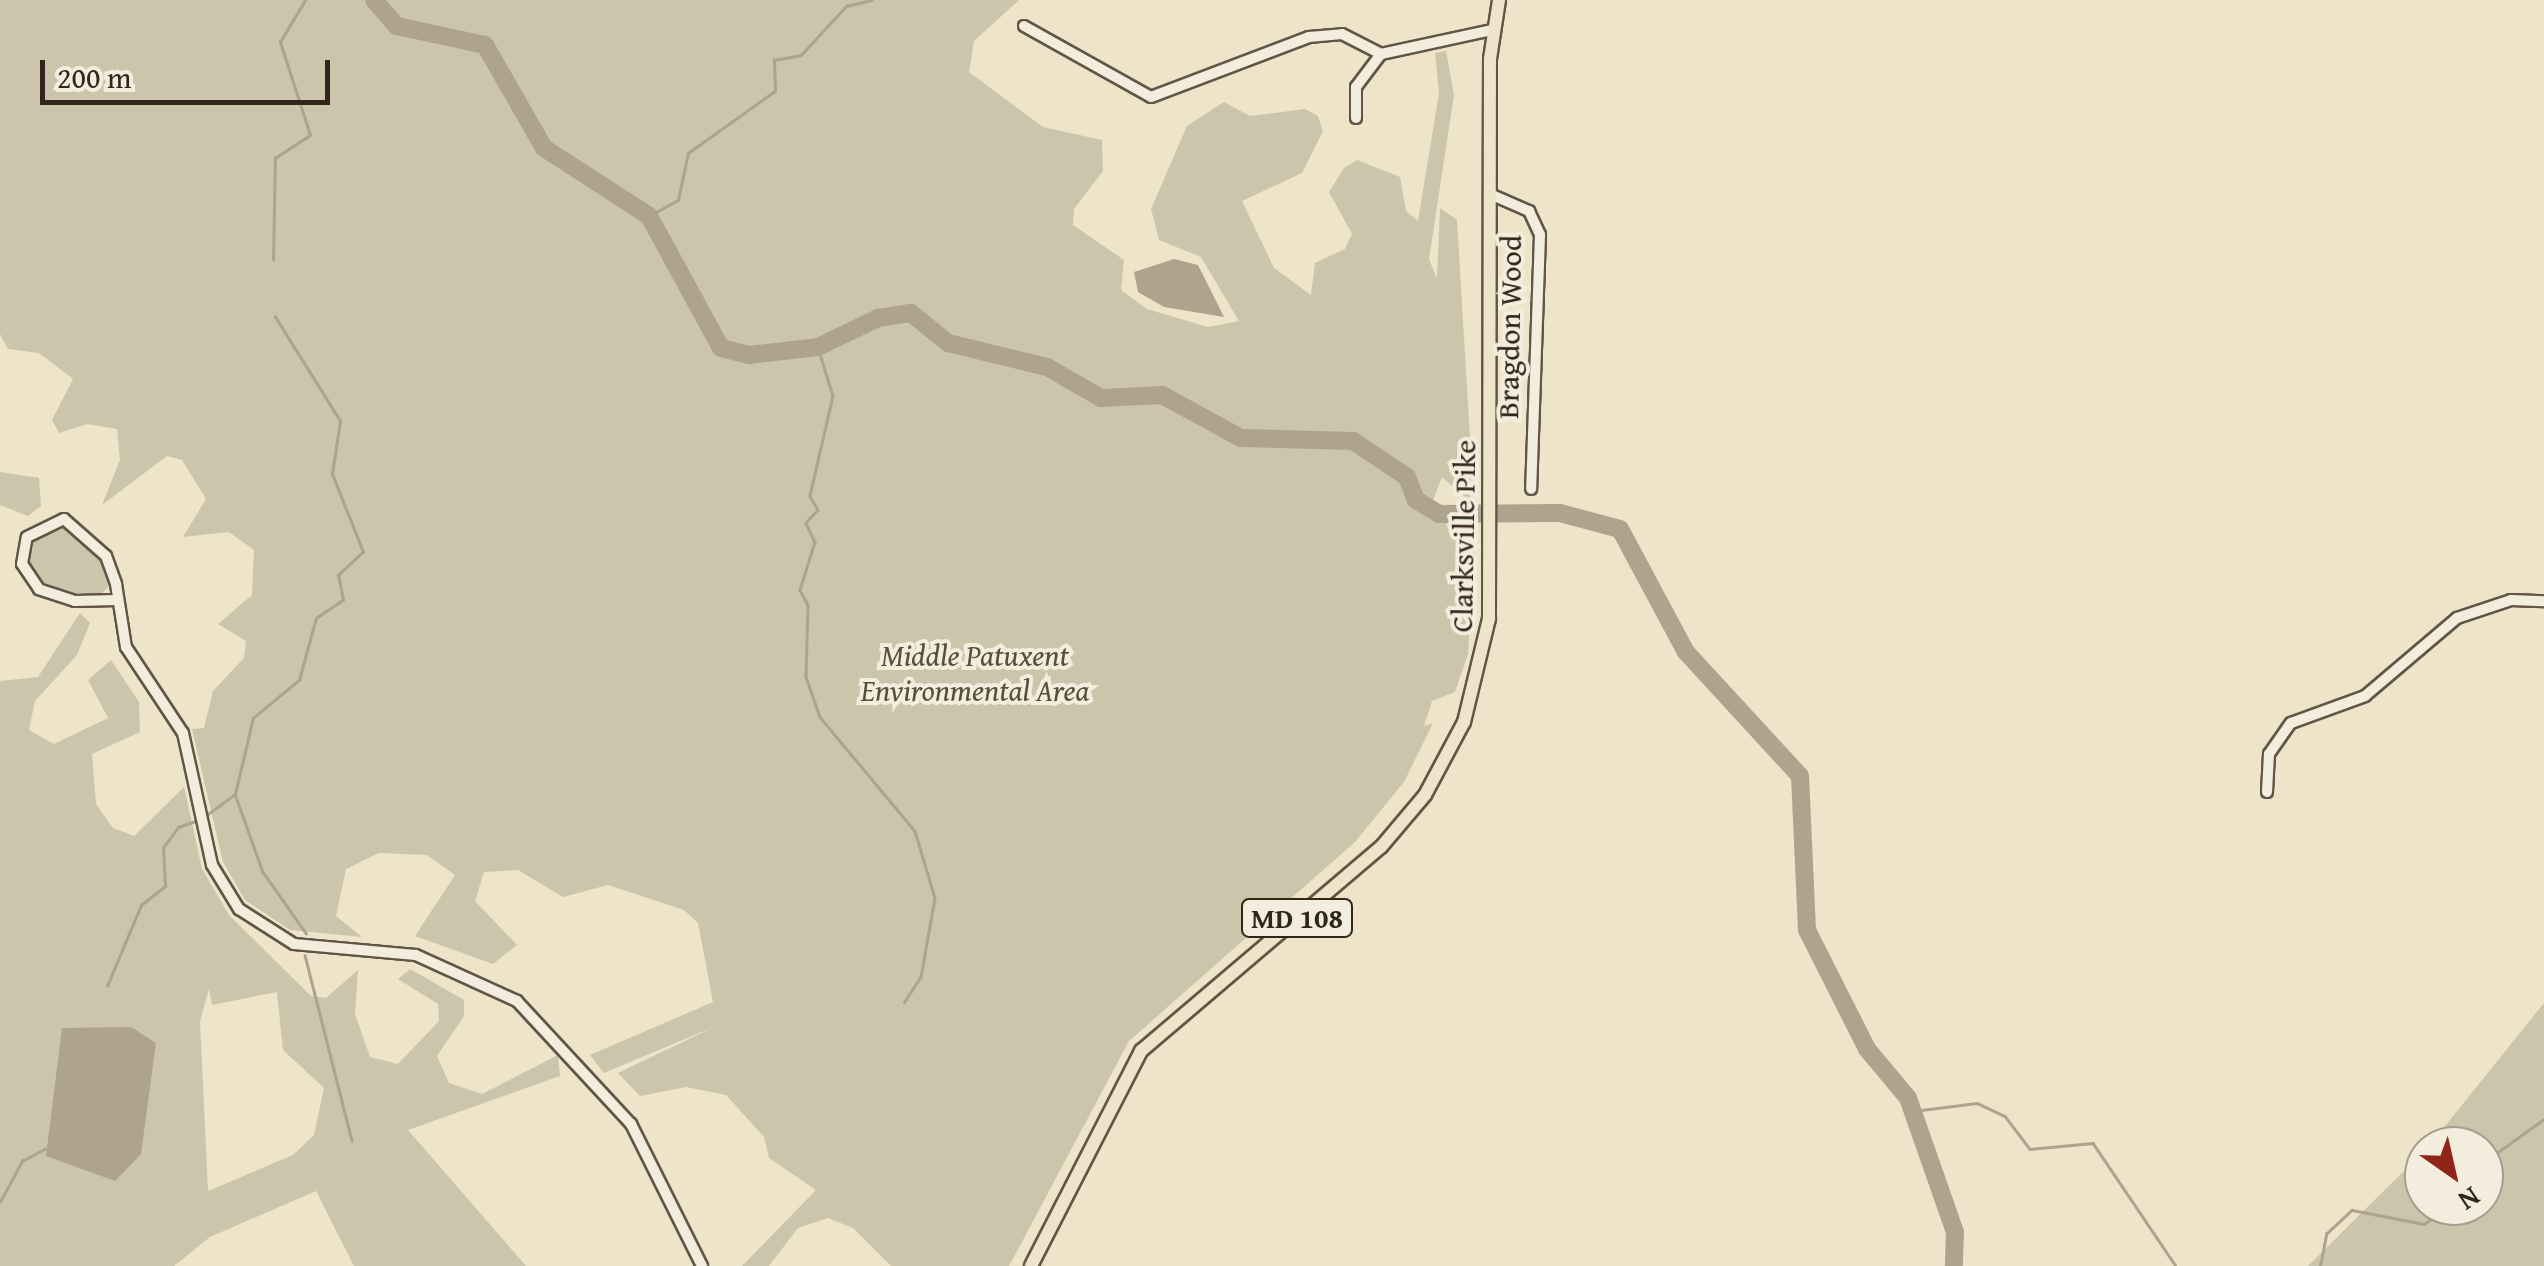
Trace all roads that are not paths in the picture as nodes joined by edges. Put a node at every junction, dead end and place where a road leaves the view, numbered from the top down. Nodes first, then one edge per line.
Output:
1 (1499, 0) edge
2 (1024, 26) dead end
3 (1492, 30) junction
4 (1382, 54) junction
5 (1356, 118) dead end
6 (1490, 194) junction
7 (1531, 489) dead end
8 (117, 600) junction
9 (2544, 602) edge
10 (2267, 792) dead end
11 (702, 1266) edge
12 (1031, 1266) edge

1 - 3 main road, Clarksville Pike / MD 108
2 - 4 street
3 - 4 street
3 - 6 main road, Clarksville Pike / MD 108
4 - 5 street
6 - 7 street, Bragdon Wood
6 - 12 main road, Clarksville Pike / MD 108
8 - 8 street
8 - 11 street
9 - 10 street

